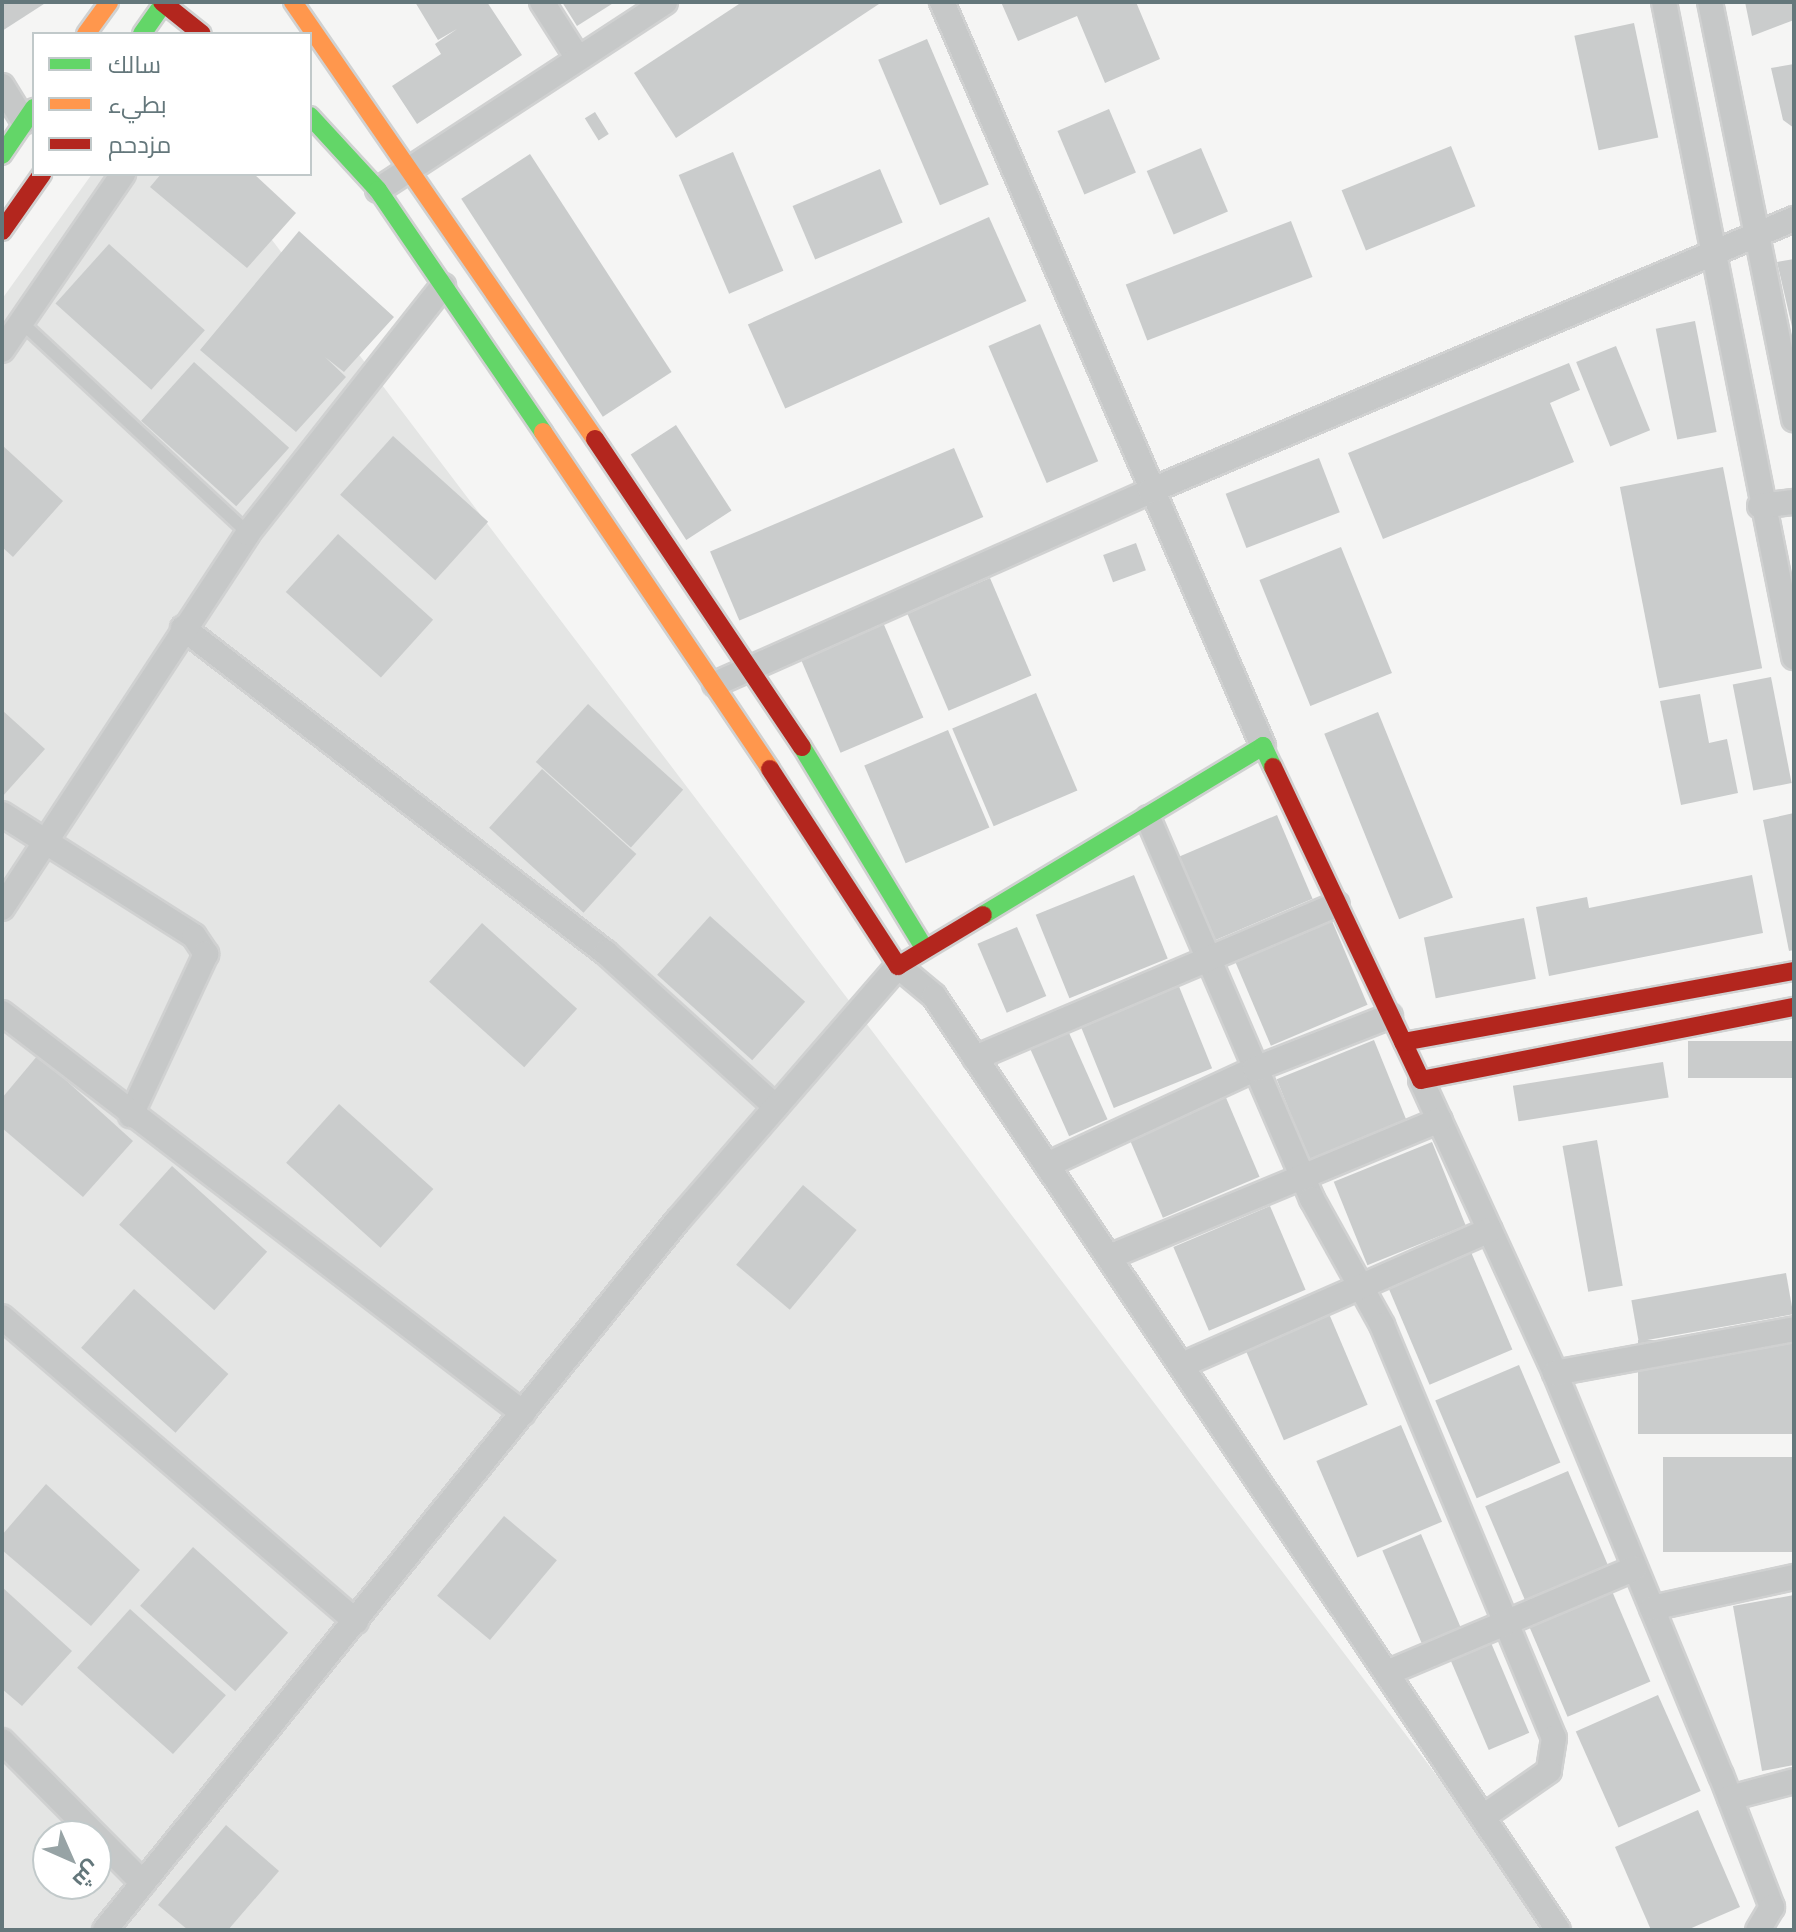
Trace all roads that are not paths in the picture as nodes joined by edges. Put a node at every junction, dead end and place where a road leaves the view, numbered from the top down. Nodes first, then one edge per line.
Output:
1 (109, 2) edge
2 (293, 2) edge
3 (542, 2) edge
4 (665, 2) edge
5 (942, 2) edge
6 (1664, 2) edge
7 (1710, 2) edge
8 (163, 3) edge
9 (87, 32) edge
10 (143, 32) edge
11 (199, 32) edge
12 (577, 57) junction
13 (2, 86) edge
14 (29, 115) edge
15 (312, 118) edge
16 (2, 155) edge
17 (412, 166) junction
18 (41, 176) edge
19 (122, 176) edge
20 (378, 190) junction
21 (1794, 219) edge
22 (2, 231) edge
23 (1755, 237) junction
24 (1714, 252) junction
25 (443, 286) junction
26 (21, 322) junction
27 (2, 350) edge
28 (1794, 420) edge
29 (1150, 491) junction
30 (1794, 502) edge
31 (1760, 506) junction
32 (248, 533) junction
33 (183, 628) junction
34 (1794, 657) edge
35 (752, 666) junction
36 (715, 684) junction
37 (1263, 746) junction
38 (2, 814) edge
39 (1148, 818) junction
40 (43, 843) junction
41 (1337, 904) junction
42 (2, 908) edge
43 (923, 946) junction
44 (1207, 957) junction
45 (898, 966) junction
46 (1794, 971) edge
47 (934, 996) junction
48 (1794, 1007) edge
49 (2, 1013) edge
50 (1390, 1016) junction
51 (1403, 1042) junction
52 (975, 1058) junction
53 (1255, 1069) junction
54 (1421, 1080) junction
55 (776, 1107) junction
56 (131, 1115) junction
57 (1440, 1120) junction
58 (1047, 1165) junction
59 (1305, 1181) junction
60 (1490, 1230) junction
61 (1109, 1257) junction
62 (1360, 1284) junction
63 (2, 1317) edge
64 (1794, 1329) edge
65 (1182, 1365) junction
66 (1555, 1373) junction
67 (523, 1413) junction
68 (1635, 1568) junction
69 (1794, 1577) edge
70 (1652, 1608) junction
71 (1506, 1620) junction
72 (356, 1621) junction
73 (1387, 1673) junction
74 (2, 1741) edge
75 (1794, 1781) edge
76 (1730, 1798) junction
77 (1483, 1817) junction
78 (143, 1883) junction
79 (105, 1930) edge
80 (1558, 1930) edge
81 (1758, 1930) edge

1 - 9 street
2 - 17 street
3 - 12 street
4 - 12 street
5 - 29 street
6 - 24 street
7 - 23 street
8 - 10 street
8 - 11 street
12 - 17 street
13 - 14 street
14 - 16 street
15 - 20 street
17 - 20 street
17 - 35 street
18 - 22 street
19 - 26 street
20 - 25 street
21 - 23 street
23 - 24 street
23 - 28 street
24 - 29 street
24 - 31 street
25 - 32 street
25 - 36 street
26 - 27 street
26 - 32 lane
29 - 35 street
29 - 37 street
30 - 31 street
31 - 34 street
32 - 33 street
33 - 40 street
33 - 55 street
35 - 36 street
35 - 43 street
36 - 45 street
37 - 39 street
37 - 41 street
38 - 40 street
39 - 43 street
39 - 44 street
40 - 42 street
40 - 56 street
41 - 44 street
41 - 50 street
43 - 45 street
43 - 47 street
44 - 52 street
44 - 53 street
45 - 47 street
45 - 55 street
46 - 51 street
47 - 52 street
48 - 54 street
49 - 56 street
50 - 51 street
50 - 53 street
51 - 54 street
52 - 58 street
53 - 58 street
53 - 59 street
54 - 57 street
55 - 67 street
56 - 67 street
57 - 59 street
57 - 60 street
58 - 61 street
59 - 61 street
59 - 62 street
60 - 62 street
60 - 66 street
61 - 65 street
62 - 65 street
62 - 71 street
63 - 72 street
64 - 66 street
65 - 73 street
66 - 68 street
67 - 72 street
68 - 70 street
68 - 71 street
69 - 70 street
70 - 76 street
71 - 73 street
71 - 77 street
72 - 78 street
73 - 77 street
74 - 78 street
75 - 76 street
76 - 81 street
77 - 80 street
78 - 79 street

